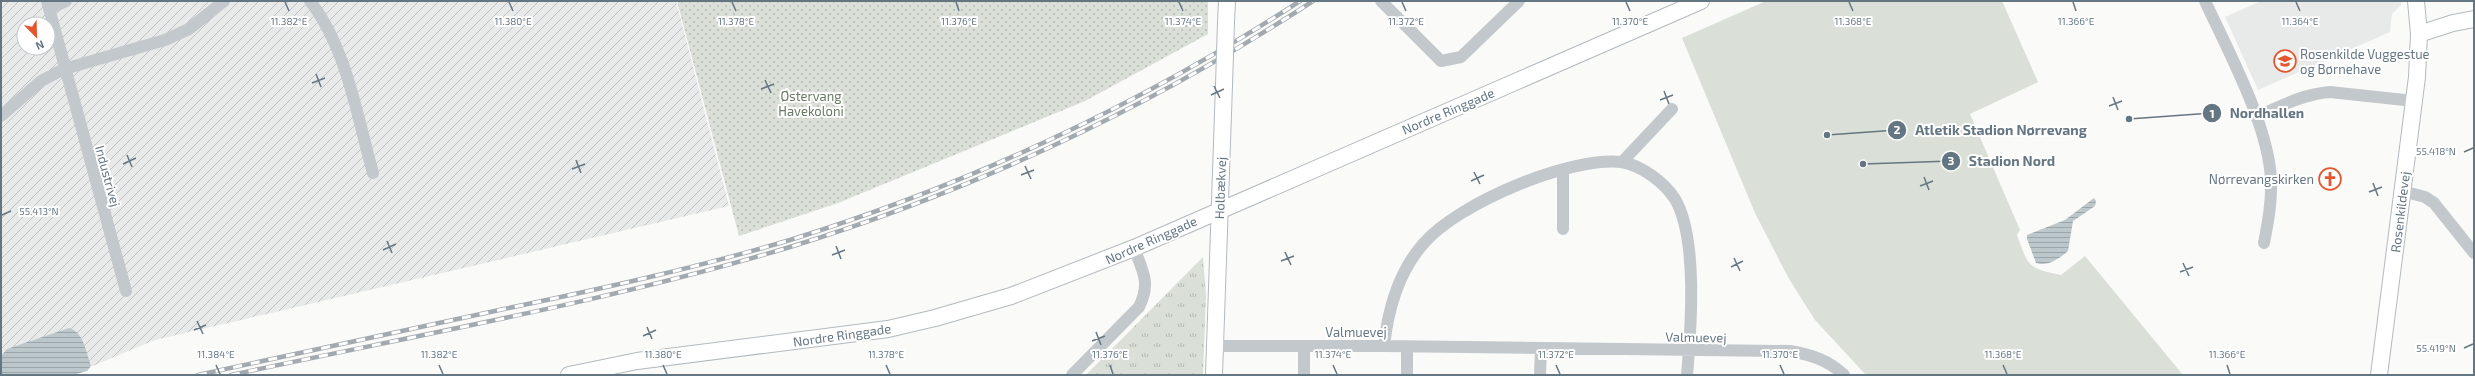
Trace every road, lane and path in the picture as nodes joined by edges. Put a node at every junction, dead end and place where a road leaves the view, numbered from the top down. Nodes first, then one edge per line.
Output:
1 (66, 1) edge
2 (224, 1) edge
3 (310, 1) edge
4 (1227, 1) edge
5 (1381, 1) edge
6 (1519, 1) edge
7 (1701, 1) edge
8 (2205, 1) edge
9 (2416, 1) edge
10 (48, 5) edge
11 (2474, 19) edge
12 (2419, 34) junction
13 (64, 68) junction
14 (2414, 101) junction
15 (1672, 109) dead end
16 (1, 116) edge
17 (2256, 117) junction
18 (1622, 162) junction
19 (1563, 170) junction
20 (373, 173) dead end
21 (2402, 191) junction
22 (1220, 209) junction
23 (1564, 229) dead end
24 (2264, 243) dead end
25 (1134, 248) junction
26 (2474, 253) edge
27 (126, 291) dead end
28 (1215, 346) junction
29 (1304, 346) junction
30 (1384, 346) junction
31 (1407, 347) junction
32 (1541, 349) junction
33 (1689, 350) junction
34 (569, 375) edge
35 (1072, 375) edge
36 (1214, 375) edge
37 (1304, 375) edge
38 (1407, 375) edge
39 (1540, 375) edge
40 (1687, 375) edge
41 (1844, 375) edge
42 (2379, 375) edge

1 - 10 street
2 - 13 street
3 - 20 street
4 - 22 street, Holbækvej, bridge
5 - 6 street
7 - 22 street, Nordre Ringgade
8 - 17 street
9 - 12 street, Rosenkildevej
10 - 13 street, Industrivej
11 - 12 street
12 - 14 street, Rosenkildevej
13 - 16 street
13 - 27 street, Industrivej
14 - 17 street
14 - 21 street, Rosenkildevej
15 - 18 street
17 - 24 street
18 - 19 street
18 - 33 street
19 - 23 street
19 - 30 street
21 - 26 street
21 - 42 street, Rosenkildevej
22 - 25 street, Nordre Ringgade
22 - 28 street, Holbækvej
25 - 34 street, Nordre Ringgade
25 - 35 street
28 - 29 street, Valmuevej
28 - 36 street, Holbækvej
29 - 30 street, Valmuevej
29 - 37 street
30 - 31 street, Valmuevej
31 - 32 street, Valmuevej
31 - 38 street
32 - 33 street, Valmuevej
32 - 39 street
33 - 40 street
33 - 41 street, Valmuevej

